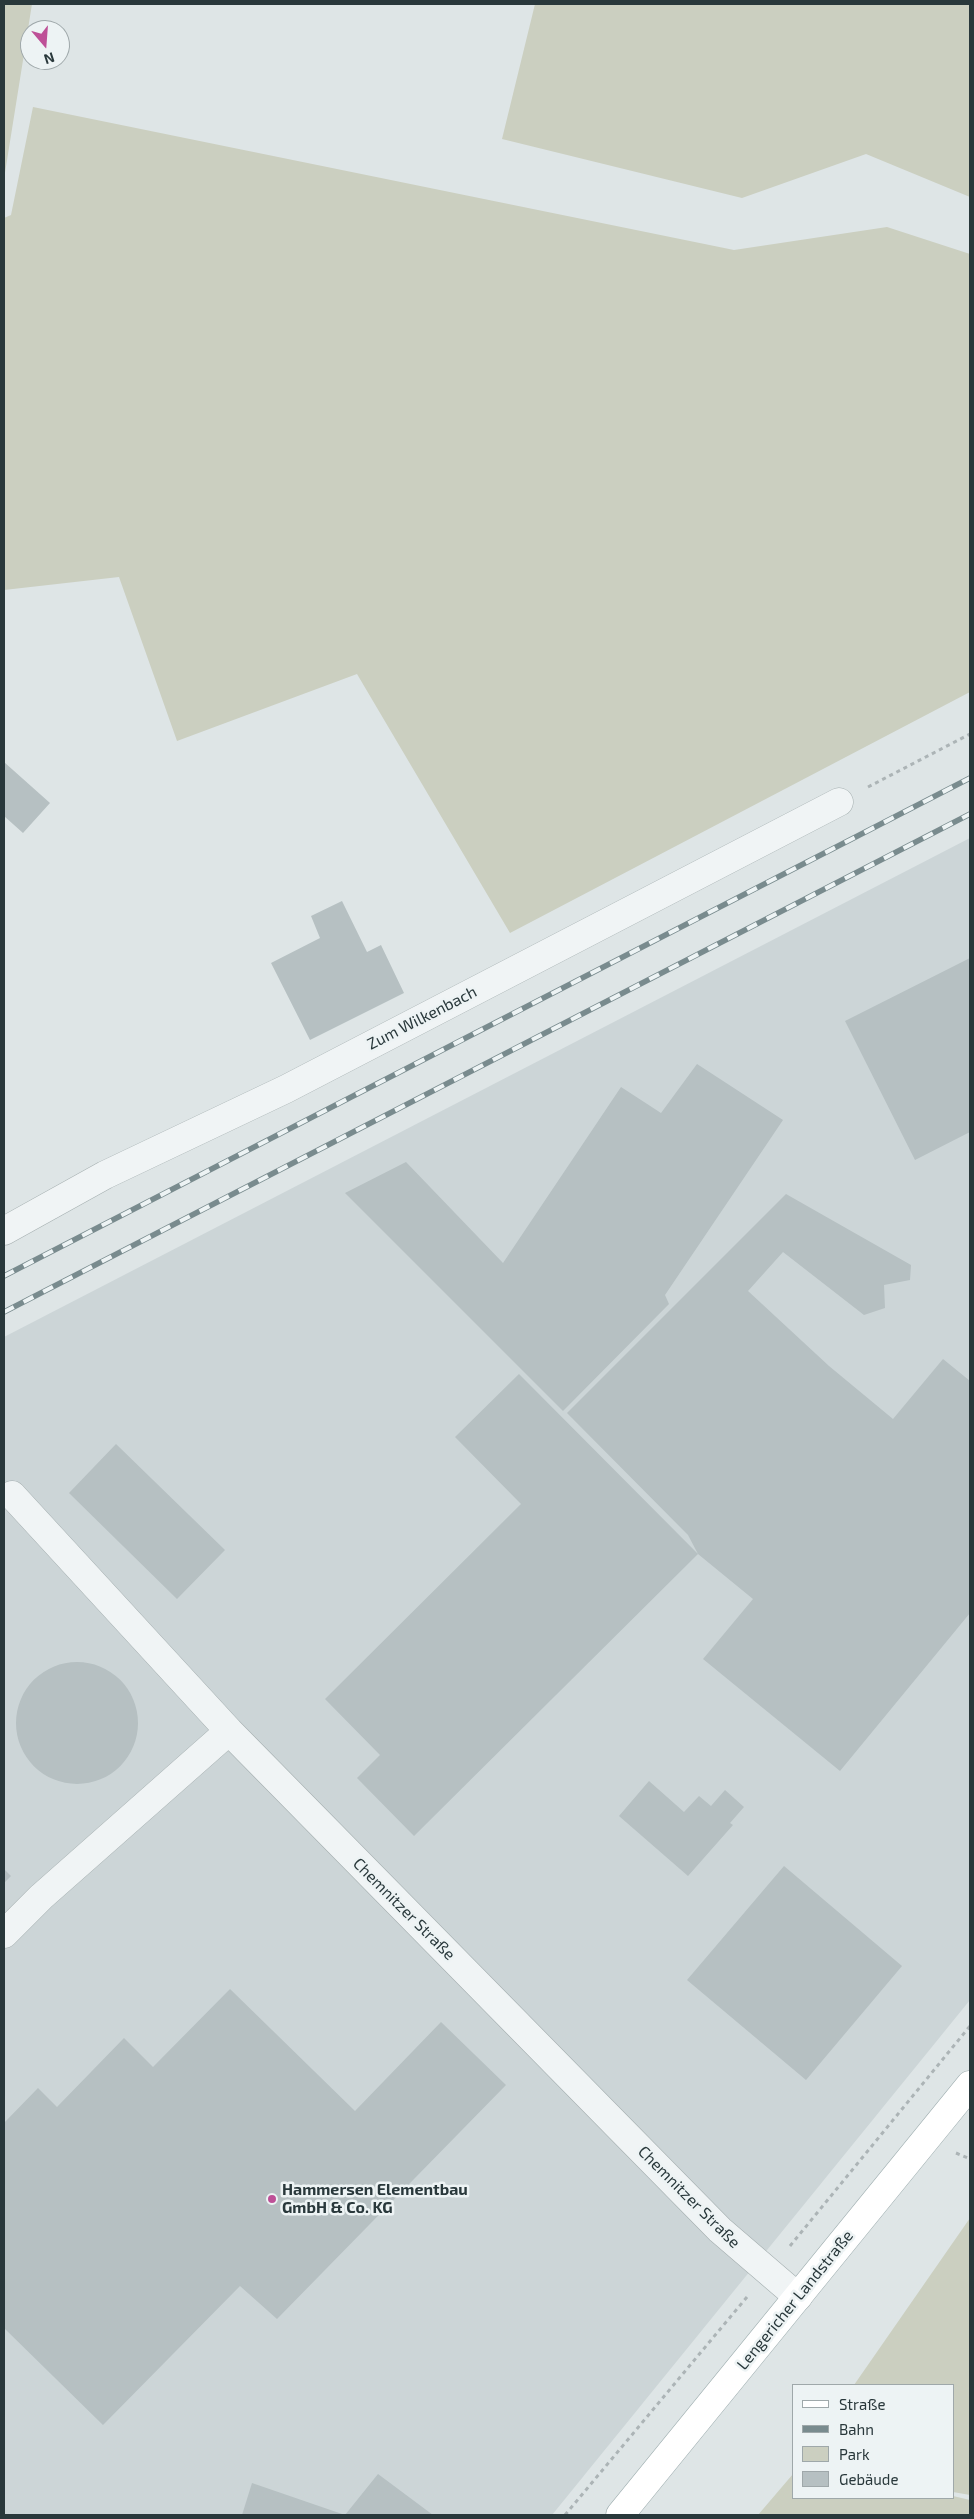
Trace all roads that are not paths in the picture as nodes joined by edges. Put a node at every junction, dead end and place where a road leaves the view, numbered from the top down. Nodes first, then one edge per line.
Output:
1 (839, 802) road end
2 (4, 1231) edge
3 (12, 1495) dead end
4 (229, 1731) junction
5 (4, 1934) edge
6 (970, 2085) edge
7 (798, 2297) junction
8 (620, 2515) edge

1 - 2 street, Zum Wilkenbach
3 - 4 street, Chemnitzer Straße
4 - 5 street
4 - 7 street, Chemnitzer Straße
6 - 7 main road, Lengericher Landstraße
7 - 8 main road, Lengericher Landstraße

